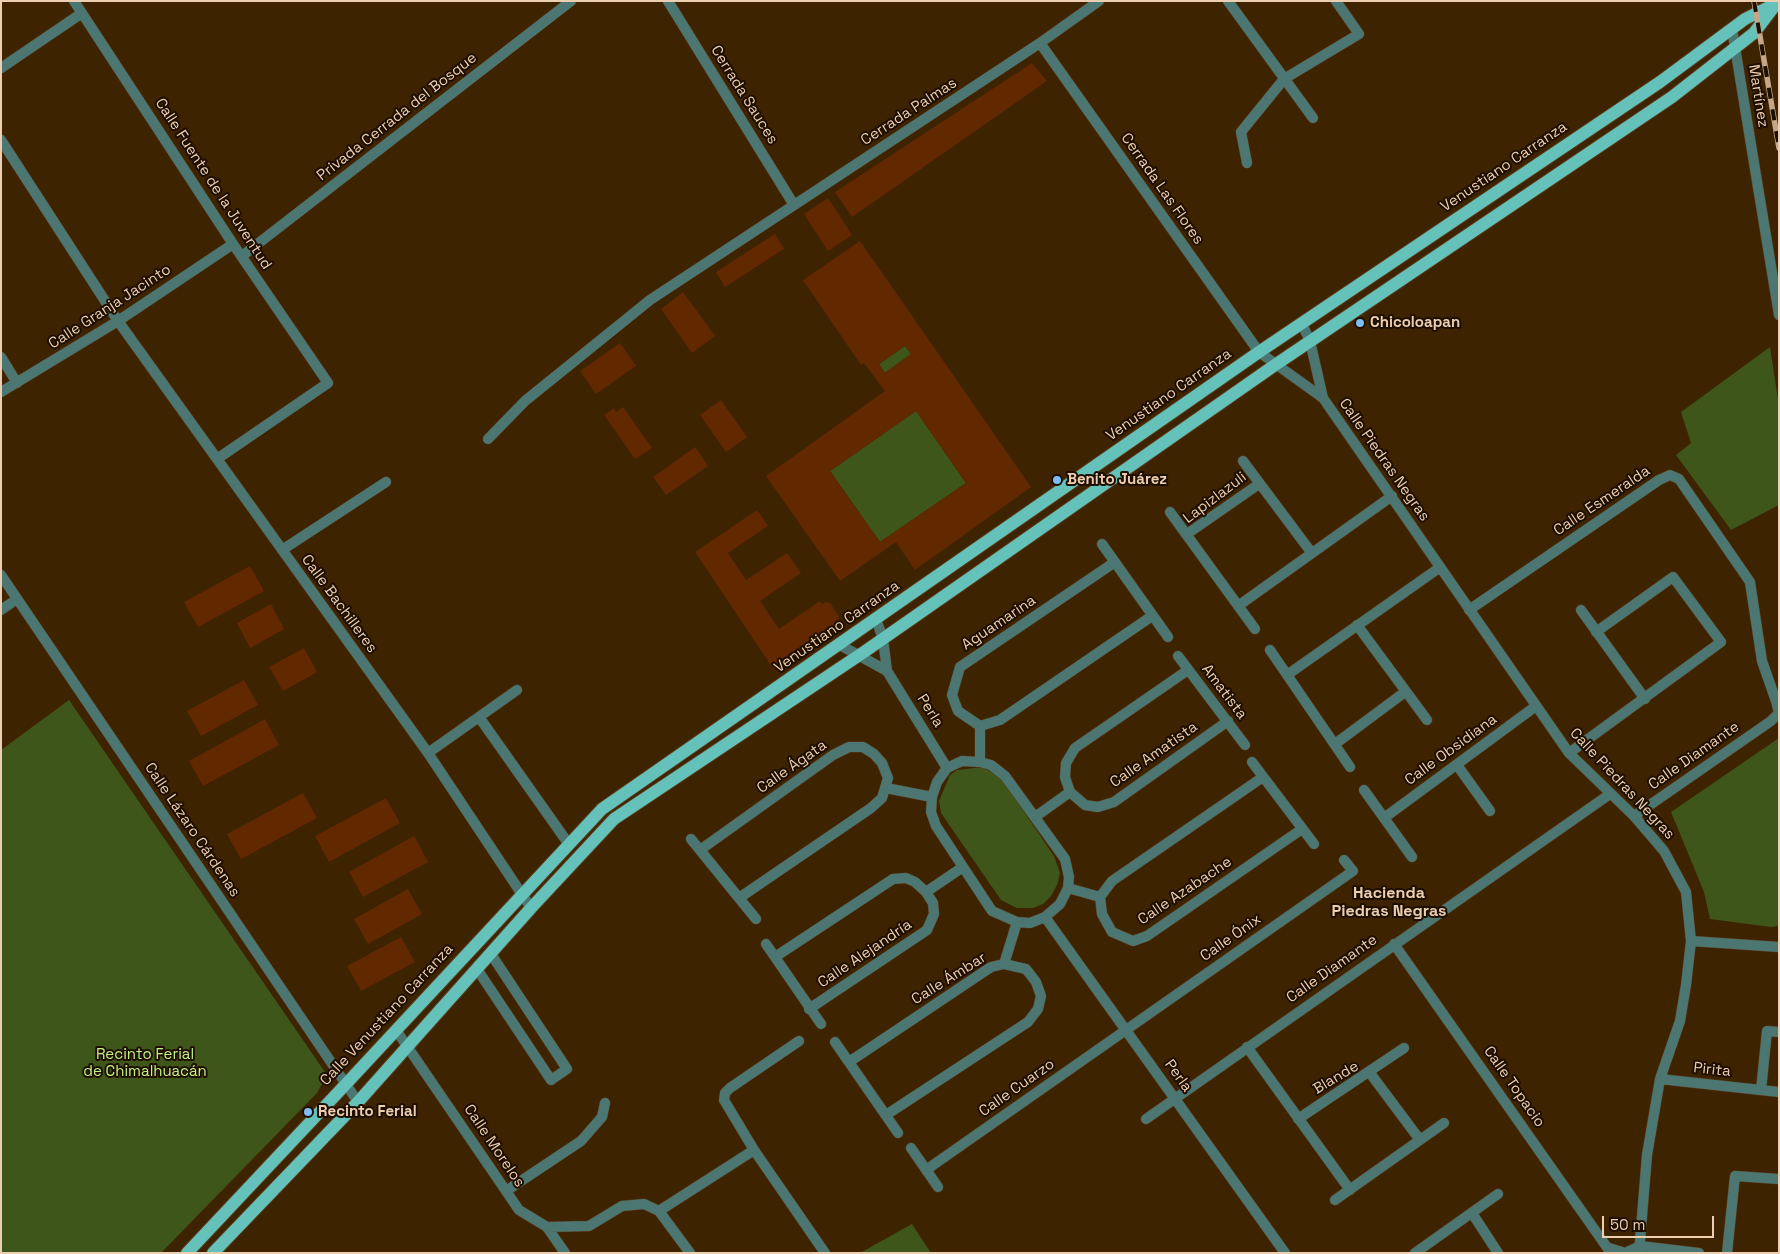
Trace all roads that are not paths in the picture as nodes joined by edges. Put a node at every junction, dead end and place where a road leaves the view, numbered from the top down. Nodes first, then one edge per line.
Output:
1 (74, 1) edge
2 (571, 1) edge
3 (668, 1) edge
4 (1099, 1) edge
5 (1228, 1) edge
6 (1336, 1) edge
7 (1777, 3) edge
8 (82, 13) junction
9 (1732, 29) junction
10 (1040, 43) junction
11 (1735, 48) junction
12 (1, 68) edge
13 (1284, 79) junction
14 (1313, 118) dead end
15 (1, 140) edge
16 (1247, 163) dead end
17 (794, 205) junction
18 (233, 244) junction
19 (242, 256) junction
20 (1779, 315) edge
21 (118, 321) junction
22 (1302, 324) junction
23 (1310, 341) junction
24 (1259, 352) junction
25 (1, 357) edge
26 (1275, 365) junction
27 (17, 383) junction
28 (1, 392) edge
29 (1323, 398) junction
30 (488, 439) dead end
31 (217, 459) junction
32 (1243, 461) dead end
33 (386, 482) dead end
34 (1259, 484) junction
35 (1392, 496) junction
36 (1170, 512) dead end
37 (1188, 534) junction
38 (1102, 544) dead end
39 (282, 550) junction
40 (1311, 552) junction
41 (1115, 562) junction
42 (1439, 568) junction
43 (1, 575) edge
44 (17, 598) junction
45 (1238, 606) junction
46 (1, 610) edge
47 (1469, 610) junction
48 (1581, 610) dead end
49 (1152, 616) junction
50 (876, 619) junction
51 (1357, 625) junction
52 (1255, 629) dead end
53 (1596, 632) junction
54 (1168, 637) dead end
55 (883, 639) junction
56 (840, 644) junction
57 (1270, 650) dead end
58 (858, 656) junction
59 (1178, 656) dead end
60 (1188, 670) junction
61 (887, 671) junction
62 (1287, 675) junction
63 (517, 690) dead end
64 (1405, 692) junction
65 (1645, 699) junction
66 (1536, 706) junction
67 (479, 717) junction
68 (1427, 720) dead end
69 (1228, 721) junction
70 (1771, 721) joint
71 (980, 726) junction
72 (1335, 744) junction
73 (1245, 745) dead end
74 (428, 753) junction
75 (1569, 753) junction
76 (980, 762) junction
77 (1252, 762) dead end
78 (1457, 765) junction
79 (1350, 767) dead end
80 (947, 768) junction
81 (1263, 777) junction
82 (886, 788) junction
83 (1364, 790) dead end
84 (626, 791) junction
85 (1070, 792) junction
86 (1610, 794) junction
87 (932, 797) junction
88 (612, 800) joint
89 (636, 804) junction
90 (1490, 812) dead end
91 (1634, 816) junction
92 (1035, 817) junction
93 (1384, 818) junction
94 (1302, 829) junction
95 (692, 839) dead end
96 (568, 843) junction
97 (1314, 844) dead end
98 (700, 850) junction
99 (1412, 857) dead end
100 (1344, 860) dead end
101 (963, 867) junction
102 (1068, 888) junction
103 (926, 892) junction
104 (521, 895) junction
105 (1100, 897) junction
106 (739, 898) junction
107 (531, 908) junction
108 (1045, 917) junction
109 (756, 919) dead end
110 (1017, 922) junction
111 (1690, 941) junction
112 (766, 944) dead end
113 (1394, 944) junction
114 (1779, 947) edge
115 (491, 954) junction
116 (775, 957) junction
117 (1004, 964) junction
118 (477, 968) junction
119 (514, 989) junction
120 (498, 1000) junction
121 (809, 1009) junction
122 (821, 1024) dead end
123 (396, 1030) junction
124 (1126, 1030) junction
125 (1779, 1032) edge
126 (799, 1041) dead end
127 (835, 1042) dead end
128 (408, 1046) junction
129 (1248, 1047) junction
130 (1404, 1048) dead end
131 (849, 1062) junction
132 (1370, 1073) junction
133 (1660, 1079) junction
134 (346, 1084) junction
135 (1760, 1090) junction
136 (1779, 1092) edge
137 (1175, 1097) junction
138 (358, 1102) junction
139 (605, 1103) dead end
140 (886, 1115) junction
141 (1146, 1119) dead end
142 (1298, 1119) junction
143 (1444, 1123) dead end
144 (898, 1133) dead end
145 (1420, 1140) junction
146 (911, 1148) dead end
147 (754, 1150) junction
148 (926, 1170) junction
149 (1779, 1179) edge
150 (938, 1187) dead end
151 (1350, 1190) junction
152 (506, 1191) junction
153 (1498, 1194) dead end
154 (1336, 1200) dead end
155 (659, 1211) junction
156 (1472, 1213) junction
157 (547, 1227) junction
158 (1639, 1249) edge
159 (1610, 1251) edge
160 (187, 1253) edge
161 (213, 1253) edge
162 (565, 1253) edge
163 (690, 1253) edge
164 (825, 1253) edge
165 (1285, 1253) edge
166 (1415, 1253) edge
167 (1498, 1253) edge
168 (1699, 1253) edge
169 (1727, 1253) edge

1 - 8 street, Calle Fuente de la Juventud
2 - 19 street, Privada Cerrada del Bosque
3 - 17 street, Cerrada Sauces
4 - 10 street, Cerrada Palmas
5 - 13 street
6 - 13 street
7 - 9 main road, Venustiano Carranza
7 - 11 main road
8 - 12 street
8 - 18 street, Calle Fuente de la Juventud
9 - 11 street, Martínez
9 - 22 main road, Venustiano Carranza
10 - 17 street, Cerrada Palmas
10 - 24 street, Cerrada Las Flores
11 - 20 street, Martínez
11 - 23 main road
13 - 14 street
13 - 16 street
15 - 21 street, Calle Bachilleres
17 - 30 street, Cerrada Palmas
18 - 19 street, Calle Fuente de la Juventud
18 - 21 street, Calle Granja Jacinto
19 - 31 street, Calle Fuente de la Juventud
21 - 27 street, Calle Granja Jacinto
21 - 31 street, Calle Bachilleres
22 - 23 street, Calle Piedras Negras
22 - 24 main road, Venustiano Carranza
23 - 26 main road
23 - 29 street, Calle Piedras Negras
24 - 26 street, Calle Piedras Negras
24 - 50 main road, Venustiano Carranza
25 - 27 street
26 - 29 street, Calle Piedras Negras
26 - 55 main road
27 - 28 street, Calle Granja Jacinto
29 - 35 street, Calle Piedras Negras
31 - 39 street, Calle Bachilleres
32 - 34 street
33 - 39 street
34 - 37 street, Lapizlazuli
34 - 40 street, Lapizlazuli
35 - 40 street
35 - 42 street, Calle Piedras Negras
36 - 37 street
37 - 45 street, Lapizlazuli
38 - 41 street
39 - 74 street, Calle Bachilleres
40 - 45 street
41 - 49 street
41 - 71 street, Aguamarina
42 - 47 street, Calle Piedras Negras
42 - 51 street
43 - 44 street, Calle Lázaro Cárdenas
44 - 46 street
44 - 134 street, Calle Lázaro Cárdenas
45 - 52 street, Lapizlazuli
47 - 66 street, Calle Piedras Negras
47 - 70 street, Calle Esmeralda
48 - 53 street
49 - 54 street
49 - 71 street
50 - 55 street, Perla
50 - 56 main road, Venustiano Carranza
51 - 62 street
51 - 64 street
53 - 65 street
53 - 65 street
55 - 58 main road
55 - 61 street, Perla
56 - 58 street
56 - 84 main road, Venustiano Carranza
57 - 62 street
58 - 61 street
58 - 89 main road
59 - 60 street, Amatista
60 - 69 street, Amatista
60 - 85 street
61 - 80 street, Perla
62 - 72 street
63 - 67 street
64 - 68 street
64 - 72 street
65 - 75 street
66 - 75 street, Calle Piedras Negras
66 - 78 street, Calle Obsidiana
67 - 74 street
67 - 96 street
69 - 73 street, Amatista
69 - 85 street, Calle Amatista
70 - 91 street, Calle Diamante
71 - 76 street
72 - 79 street
74 - 104 street, Calle Bachilleres
75 - 86 street, Calle Piedras Negras
76 - 80 street
76 - 92 street
77 - 81 street
78 - 90 street
78 - 93 street, Calle Obsidiana
80 - 87 street
81 - 94 street
81 - 105 street
82 - 87 street
82 - 98 street, Calle Ágata
82 - 106 street
83 - 93 street
84 - 88 main road, Venustiano Carranza
84 - 89 main road
85 - 92 street
86 - 91 street, Calle Piedras Negras
86 - 113 street, Calle Diamante
87 - 101 street
88 - 96 main road, Calle Venustiano Carranza
89 - 107 main road
91 - 111 street, Calle Piedras Negras
92 - 102 street
93 - 99 street
94 - 97 street
94 - 105 street, Calle Azabache
95 - 98 street
96 - 104 main road, Calle Venustiano Carranza
98 - 106 street
100 - 124 street, Calle Ónix
101 - 103 street
101 - 110 street
102 - 105 street
102 - 108 street
103 - 116 street
103 - 121 street, Calle Alejandría
104 - 107 street, Calle Bachilleres
104 - 123 main road, Calle Venustiano Carranza
106 - 109 street
107 - 115 main road
108 - 110 street
108 - 124 street, Perla
110 - 117 street
111 - 114 street
111 - 133 street, Calle Piedras Negras
112 - 116 street
113 - 129 street, Calle Diamante
113 - 159 street, Calle Topacio
115 - 118 main road
115 - 119 street
116 - 121 street
117 - 131 street, Calle Ámbar
117 - 140 street, Calle Ámbar
118 - 120 street
118 - 128 main road
119 - 120 street
119 - 120 street
121 - 122 street
123 - 128 street, Calle Morelos
123 - 134 main road, Calle Venustiano Carranza
124 - 137 street, Perla
124 - 148 street, Calle Cuarzo
125 - 135 street
126 - 147 street
127 - 131 street
128 - 138 main road
128 - 152 street, Calle Morelos
129 - 137 street, Calle Diamante
129 - 142 street
130 - 132 street
131 - 140 street
132 - 142 street, Blande
132 - 145 street, Blande
133 - 135 street, Pirita
133 - 158 street, Calle Piedras Negras
134 - 138 street, Calle Lázaro Cárdenas
134 - 160 main road, Calle Venustiano Carranza
135 - 136 street, Pirita
137 - 141 street, Calle Diamante
137 - 165 street, Perla
138 - 161 main road
139 - 152 street
140 - 144 street
142 - 151 street
143 - 145 street
145 - 151 street
146 - 148 street
147 - 155 street
147 - 164 street
148 - 150 street
149 - 169 street
151 - 154 street
152 - 157 street, Calle Morelos
153 - 156 street
155 - 157 street
155 - 163 street
156 - 166 street
156 - 167 street
157 - 162 street, Calle Morelos
158 - 159 street, Calle Topacio
158 - 168 street, Calle Topacio

